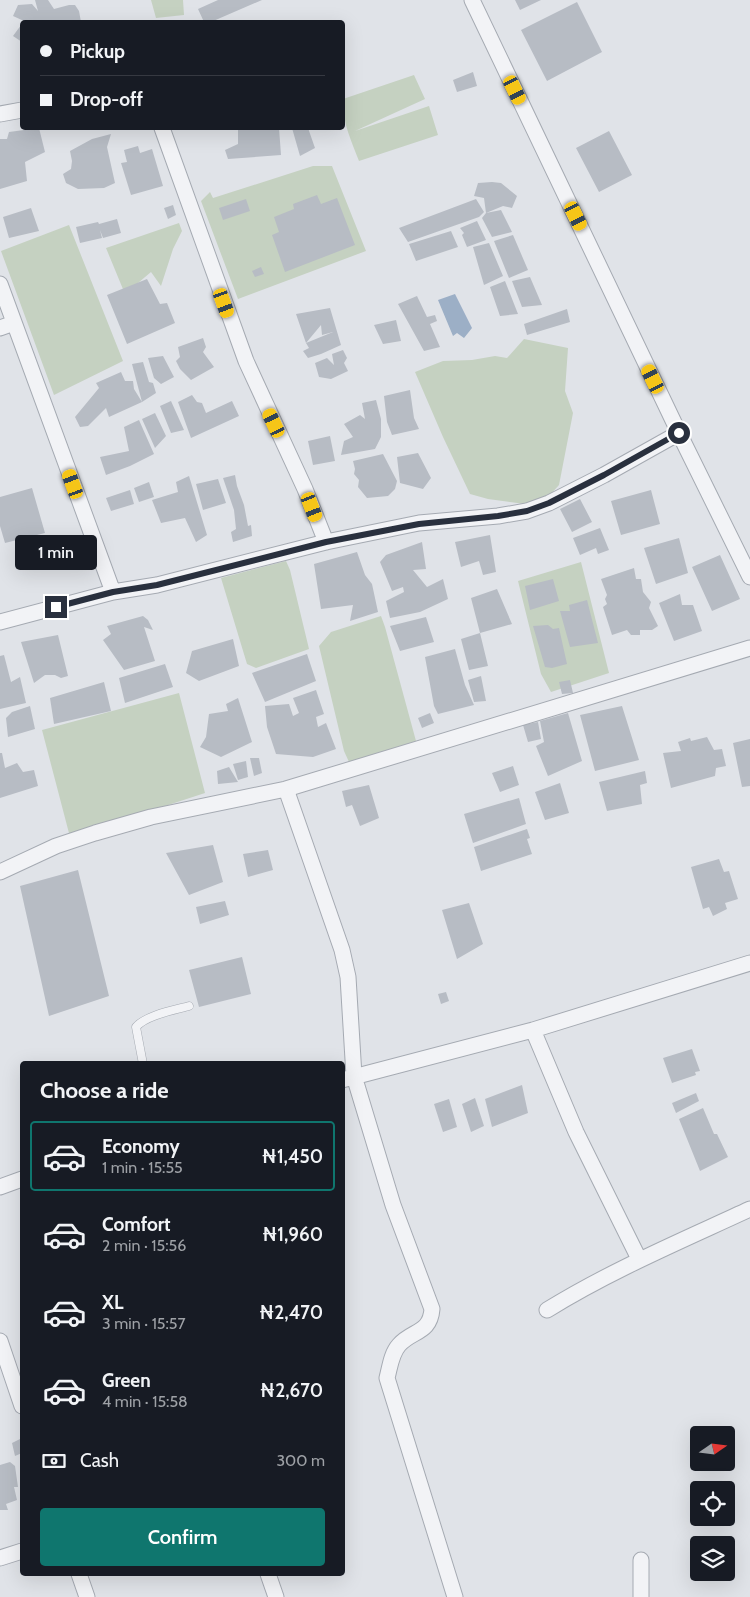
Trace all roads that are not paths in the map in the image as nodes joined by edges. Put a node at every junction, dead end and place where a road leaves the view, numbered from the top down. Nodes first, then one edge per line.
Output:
1 (472, 0) edge
2 (20, 110) edge
3 (0, 114) edge
4 (163, 130) edge
5 (0, 284) edge
6 (7, 325) edge
7 (679, 433) junction
8 (326, 542) junction
9 (750, 577) edge
10 (113, 592) junction
11 (0, 622) edge
12 (750, 648) edge
13 (286, 790) junction
14 (0, 872) edge
15 (750, 963) edge
16 (190, 1006) dead end
17 (533, 1030) junction
18 (143, 1061) edge
19 (348, 1078) edge
20 (20, 1180) edge
21 (0, 1187) edge
22 (750, 1209) edge
23 (639, 1259) junction
24 (547, 1310) dead end
25 (0, 1341) edge
26 (20, 1400) edge
27 (20, 1552) edge
28 (0, 1558) edge
29 (641, 1560) dead end
30 (80, 1576) edge
31 (269, 1576) edge
32 (87, 1597) edge
33 (276, 1597) edge
34 (456, 1597) edge
35 (642, 1597) edge

1 - 7 street
2 - 3 street
4 - 8 street
5 - 6 street
6 - 10 street
7 - 8 street
7 - 9 street
8 - 10 street
10 - 11 street
12 - 13 street
13 - 14 street
13 - 19 street
15 - 17 street
16 - 18 lane
17 - 19 street
17 - 23 street
19 - 34 street
20 - 21 street
22 - 23 street
23 - 24 street
25 - 26 street
27 - 28 street
29 - 35 street
30 - 32 street
31 - 33 street

